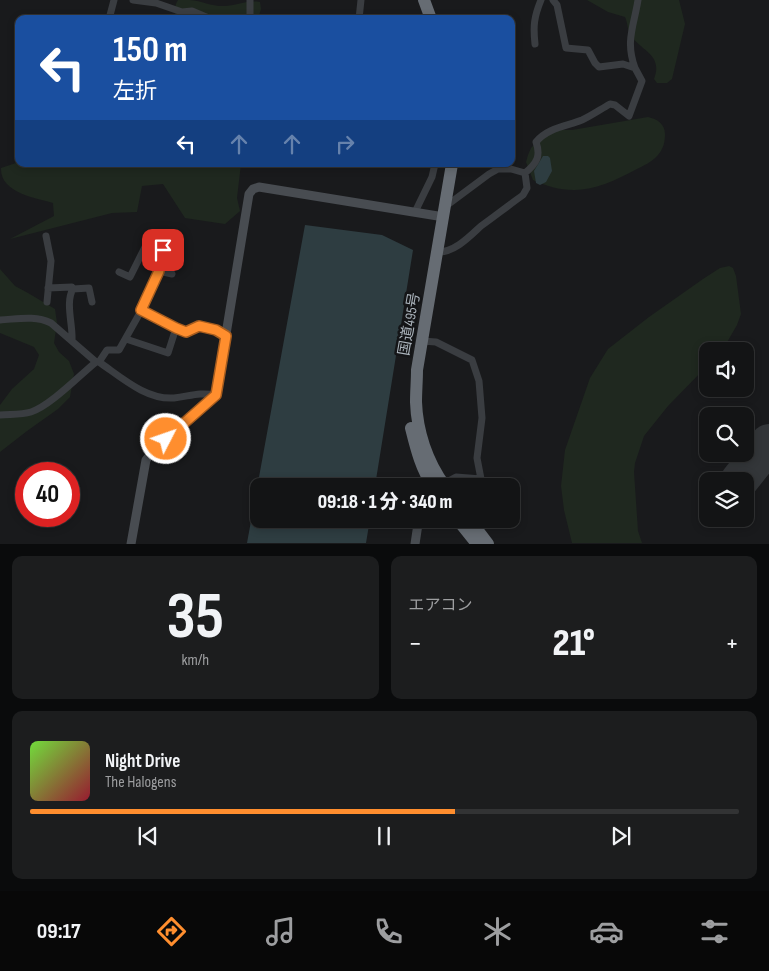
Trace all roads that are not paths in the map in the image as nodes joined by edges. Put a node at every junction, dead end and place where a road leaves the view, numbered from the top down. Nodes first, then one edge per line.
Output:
1 (114, 0) edge
2 (133, 0) edge
3 (250, 0) edge
4 (361, 0) edge
5 (424, 0) edge
6 (432, 0) edge
7 (542, 0) edge
8 (553, 0) edge
9 (638, 0) edge
10 (110, 15) edge
11 (202, 15) edge
12 (250, 15) edge
13 (359, 15) edge
14 (430, 15) edge
15 (437, 15) edge
16 (535, 44) dead end
17 (635, 68) junction
18 (434, 167) edge
19 (446, 167) edge
20 (451, 167) edge
21 (525, 173) junction
22 (415, 212) junction
23 (442, 213) junction
24 (46, 236) dead end
25 (163, 250) junction
26 (438, 252) junction
27 (178, 255) dead end
28 (159, 271) junction
29 (119, 272) dead end
30 (172, 274) dead end
31 (48, 288) junction
32 (73, 289) junction
33 (47, 302) dead end
34 (92, 302) dead end
35 (141, 310) junction
36 (0, 320) edge
37 (176, 328) junction
38 (226, 336) junction
39 (126, 339) junction
40 (72, 340) junction
41 (422, 341) junction
42 (97, 362) junction
43 (216, 395) junction
44 (0, 415) edge
45 (428, 478) edge
46 (437, 478) edge
47 (454, 478) edge
48 (468, 478) edge
49 (481, 478) edge
50 (417, 528) edge
51 (464, 528) edge
52 (476, 528) edge
53 (132, 544) edge
54 (415, 544) edge
55 (477, 544) edge
56 (488, 544) edge

1 - 10 street
2 - 11 street
3 - 12 street
4 - 13 street
5 - 14 highway
6 - 15 highway
7 - 16 street
8 - 17 street
9 - 17 street
17 - 21 street
18 - 22 street
19 - 23 highway, 国道495号
20 - 23 highway, 国道495号
21 - 23 street
21 - 26 street
22 - 23 street
22 - 38 street
23 - 26 highway, 国道495号
23 - 45 highway, 国道495号
24 - 31 street
25 - 27 street
25 - 28 street
25 - 29 street
26 - 41 highway, 国道495号
28 - 30 street
28 - 35 street
31 - 32 street
31 - 33 street
32 - 34 street
32 - 40 street
35 - 37 street
35 - 39 street
36 - 40 street
37 - 38 street
37 - 39 street
38 - 43 street
39 - 42 street
40 - 42 street
41 - 46 highway, 国道495号
41 - 49 street
42 - 43 street
42 - 44 street
43 - 53 street
47 - 48 street
50 - 54 street
51 - 55 highway
52 - 56 highway

